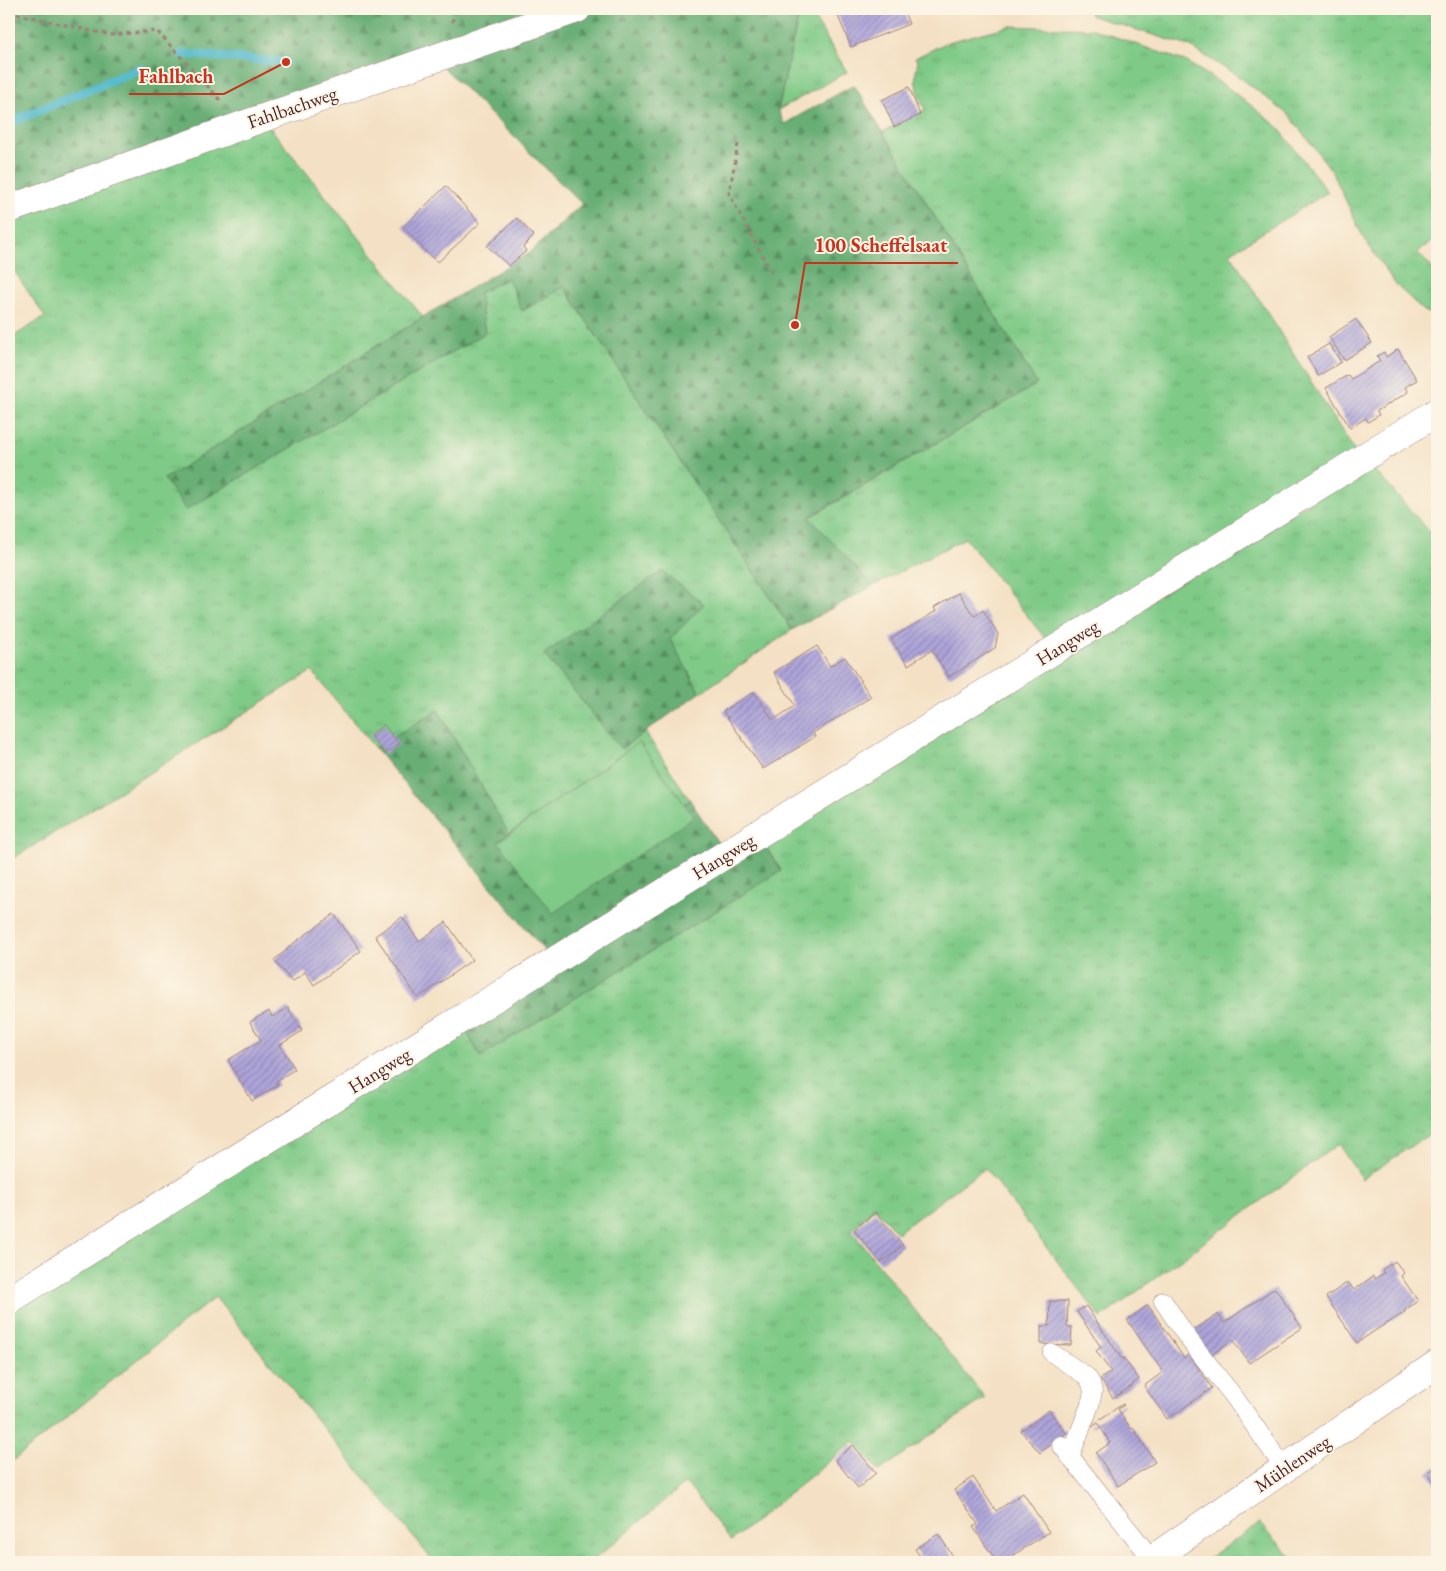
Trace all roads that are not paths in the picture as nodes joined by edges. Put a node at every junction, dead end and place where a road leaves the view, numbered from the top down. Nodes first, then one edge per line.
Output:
1 (577, 9) edge
2 (9, 208) edge
3 (1437, 412) edge
4 (9, 1300) edge
5 (1162, 1301) dead end
6 (1052, 1353) dead end
7 (1437, 1364) edge
8 (1284, 1468) junction
9 (1150, 1561) edge

1 - 2 street, Fahlbachweg
3 - 4 street, Hangweg
5 - 8 lane
6 - 9 lane
7 - 8 street, Mühlenweg
8 - 9 street, Mühlenweg

